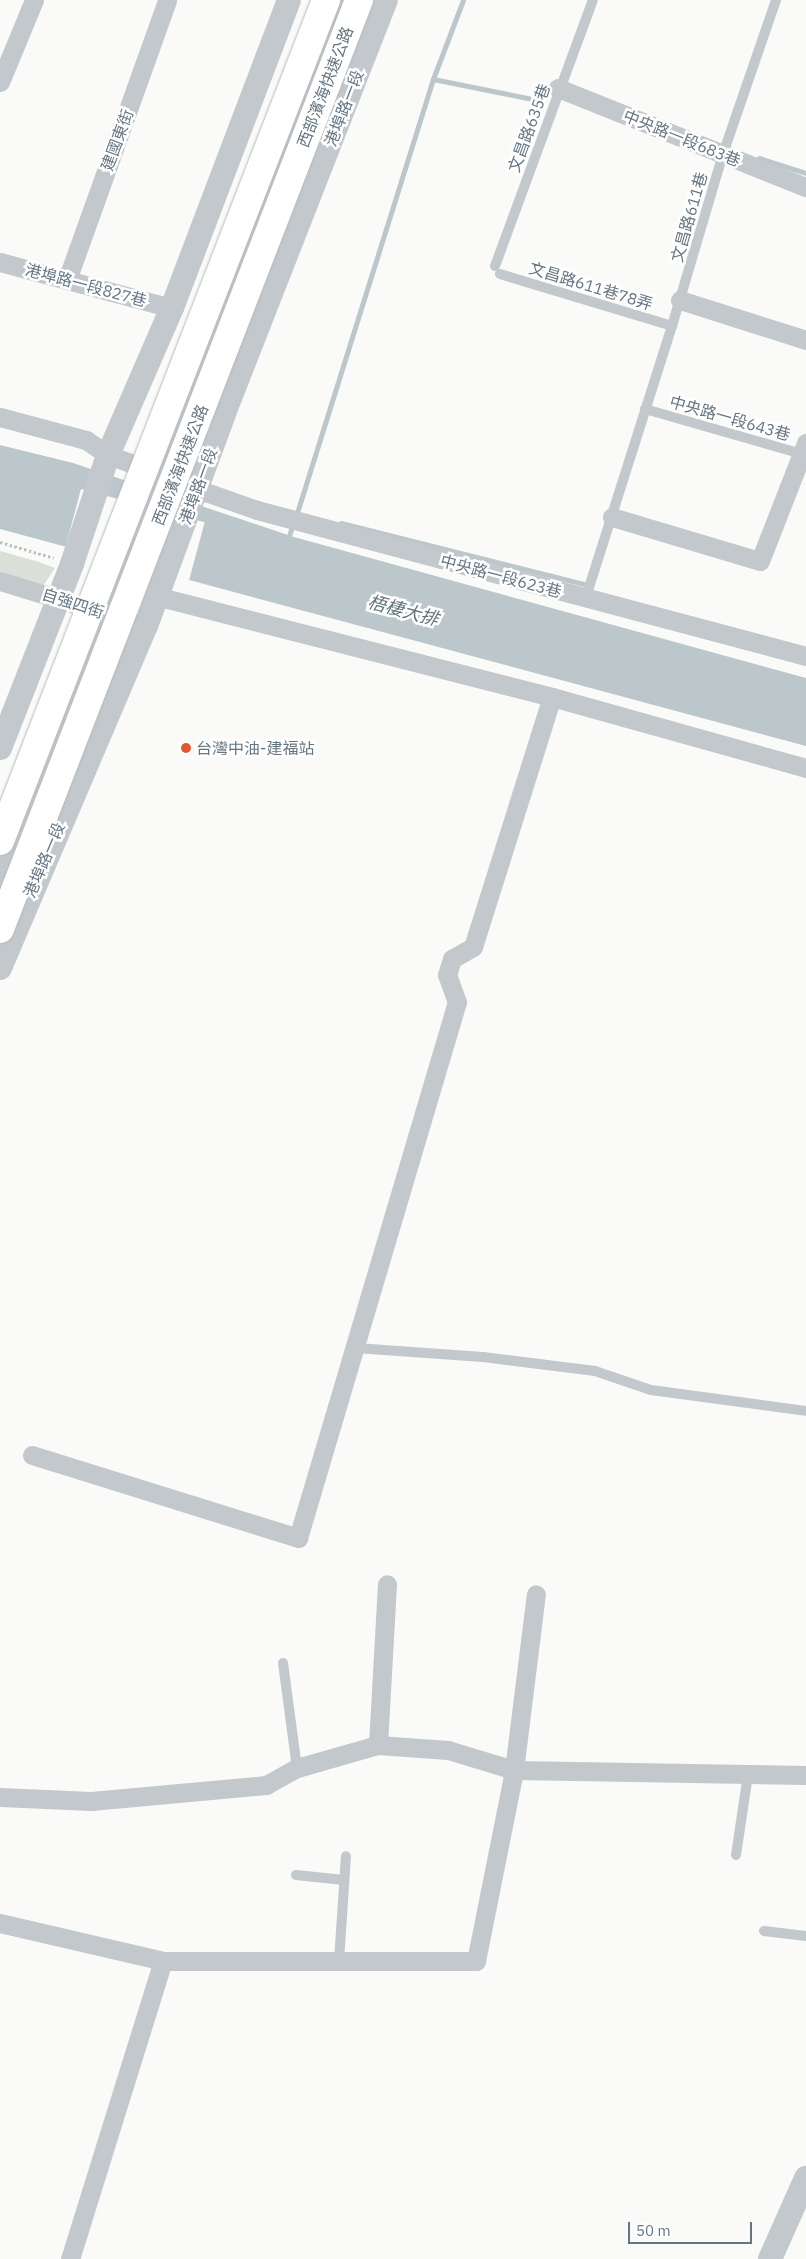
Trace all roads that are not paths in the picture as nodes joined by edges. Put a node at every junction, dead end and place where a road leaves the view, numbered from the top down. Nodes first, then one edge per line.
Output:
1 (34, 0) edge
2 (167, 0) edge
3 (289, 0) edge
4 (312, 0) edge
5 (326, 0) edge
6 (344, 0) edge
7 (359, 0) edge
8 (373, 0) edge
9 (386, 0) edge
10 (593, 0) edge
11 (776, 0) edge
12 (0, 82) edge
13 (558, 88) junction
14 (723, 154) junction
15 (806, 187) edge
16 (0, 262) edge
17 (498, 270) joint
18 (67, 280) junction
19 (680, 300) junction
20 (172, 308) junction
21 (672, 326) junction
22 (806, 340) edge
23 (645, 409) junction
24 (0, 417) edge
25 (804, 451) edge
26 (108, 455) junction
27 (160, 474) junction
28 (198, 490) junction
29 (612, 517) junction
30 (0, 581) edge
31 (156, 596) junction
32 (586, 597) junction
33 (60, 598) junction
34 (107, 613) junction
35 (146, 626) junction
36 (806, 656) edge
37 (552, 697) junction
38 (0, 748) edge
39 (806, 768) edge
40 (0, 810) edge
41 (0, 841) edge
42 (7, 891) edge
43 (3, 937) edge
44 (0, 968) edge
45 (356, 1348) junction
46 (806, 1411) edge
47 (32, 1455) dead end
48 (387, 1584) dead end
49 (536, 1594) dead end
50 (283, 1663) dead end
51 (378, 1745) junction
52 (297, 1768) junction
53 (514, 1770) junction
54 (748, 1775) junction
55 (806, 1775) edge
56 (0, 1797) edge
57 (736, 1855) dead end
58 (346, 1856) dead end
59 (296, 1875) dead end
60 (344, 1880) junction
61 (0, 1923) edge
62 (764, 1931) dead end
63 (806, 1936) edge
64 (163, 1961) junction
65 (339, 1961) junction
66 (806, 2178) edge
67 (70, 2259) edge
68 (770, 2259) edge

1 - 12 street
2 - 18 street, 建國東街
3 - 20 street
4 - 40 highway
5 - 41 highway, 西部濱海快速公路, bridge
6 - 27 street, 港埠路一段
7 - 42 highway, 西部濱海快速公路, bridge
8 - 42 highway, bridge
9 - 28 street, 港埠路一段
10 - 13 lane, 文昌路635巷
11 - 14 lane, 文昌路611巷
13 - 14 street, 中央路一段683巷
13 - 17 lane, 文昌路635巷
14 - 15 street, 中央路一段683巷
14 - 19 lane, 文昌路611巷
16 - 18 street, 港埠路一段827巷
17 - 21 lane, 文昌路611巷78弄
18 - 20 street, 港埠路一段827巷
19 - 21 lane, 文昌路611巷
19 - 22 street
20 - 26 street
21 - 23 lane, 文昌路611巷
23 - 25 lane, 中央路一段643巷
23 - 29 lane, 文昌路611巷
24 - 26 street, 中央路一段623巷
25 - 29 street
26 - 27 street, 中央路一段623巷
26 - 33 street
27 - 28 street, 中央路一段623巷
27 - 34 street, 港埠路一段
28 - 31 street, 港埠路一段
28 - 32 street, 中央路一段623巷
29 - 32 lane, 文昌路611巷
30 - 33 street, 自強四街
31 - 35 street, 港埠路一段
31 - 37 street
32 - 36 street, 中央路一段623巷
33 - 34 street, 自強四街
33 - 38 street
34 - 35 street, 自強四街
34 - 42 street, 港埠路一段
35 - 43 street, 港埠路一段
37 - 39 street
37 - 45 street
42 - 43 highway, 西部濱海快速公路, bridge
43 - 44 street, 港埠路一段
45 - 46 lane
45 - 47 street
48 - 51 street
49 - 53 street
50 - 52 lane
51 - 52 street
51 - 53 street
52 - 56 street
53 - 54 street
53 - 65 street
54 - 55 street
54 - 57 lane
58 - 60 lane
59 - 60 lane
60 - 65 lane
61 - 64 street
62 - 63 lane
64 - 65 street
64 - 67 street
66 - 68 street

